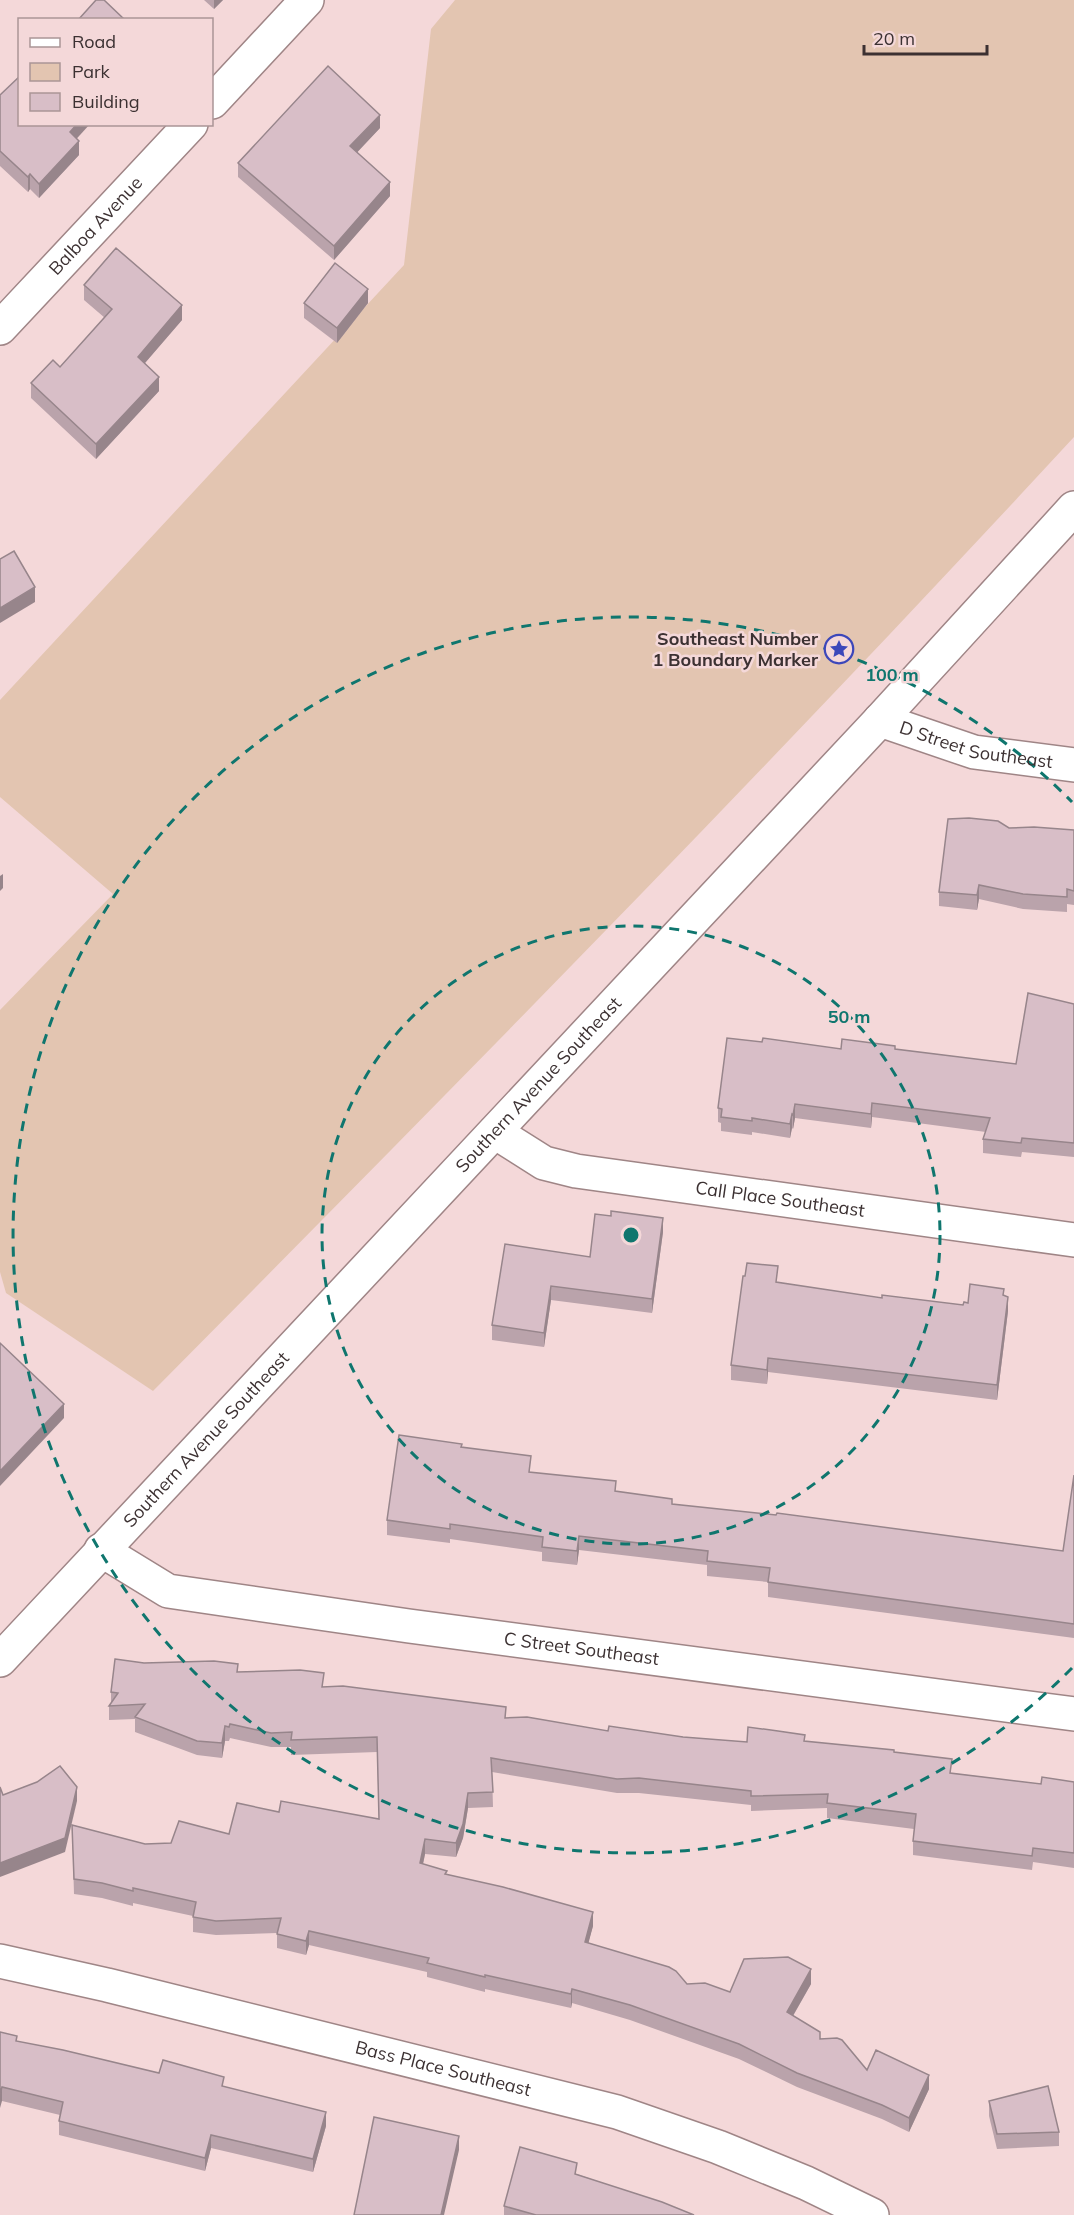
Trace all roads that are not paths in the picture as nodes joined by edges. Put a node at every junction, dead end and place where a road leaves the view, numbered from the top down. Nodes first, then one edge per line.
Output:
1 (307, 0) edge
2 (213, 101) edge
3 (189, 126) edge
4 (0, 328) edge
5 (1074, 508) edge
6 (880, 720) junction
7 (1074, 765) edge
8 (495, 1132) junction
9 (1074, 1240) edge
10 (101, 1550) junction
11 (0, 1660) edge
12 (1074, 1714) edge
13 (0, 1960) edge
14 (872, 2215) edge

1 - 2 street
3 - 4 street, Balboa Avenue
5 - 6 street, Southern Avenue Southeast
6 - 7 street, D Street Southeast
6 - 8 street, Southern Avenue Southeast
8 - 9 street, Call Place Southeast
8 - 10 street, Southern Avenue Southeast
10 - 11 street, Southern Avenue Southeast
10 - 12 street, C Street Southeast
13 - 14 street, Bass Place Southeast

